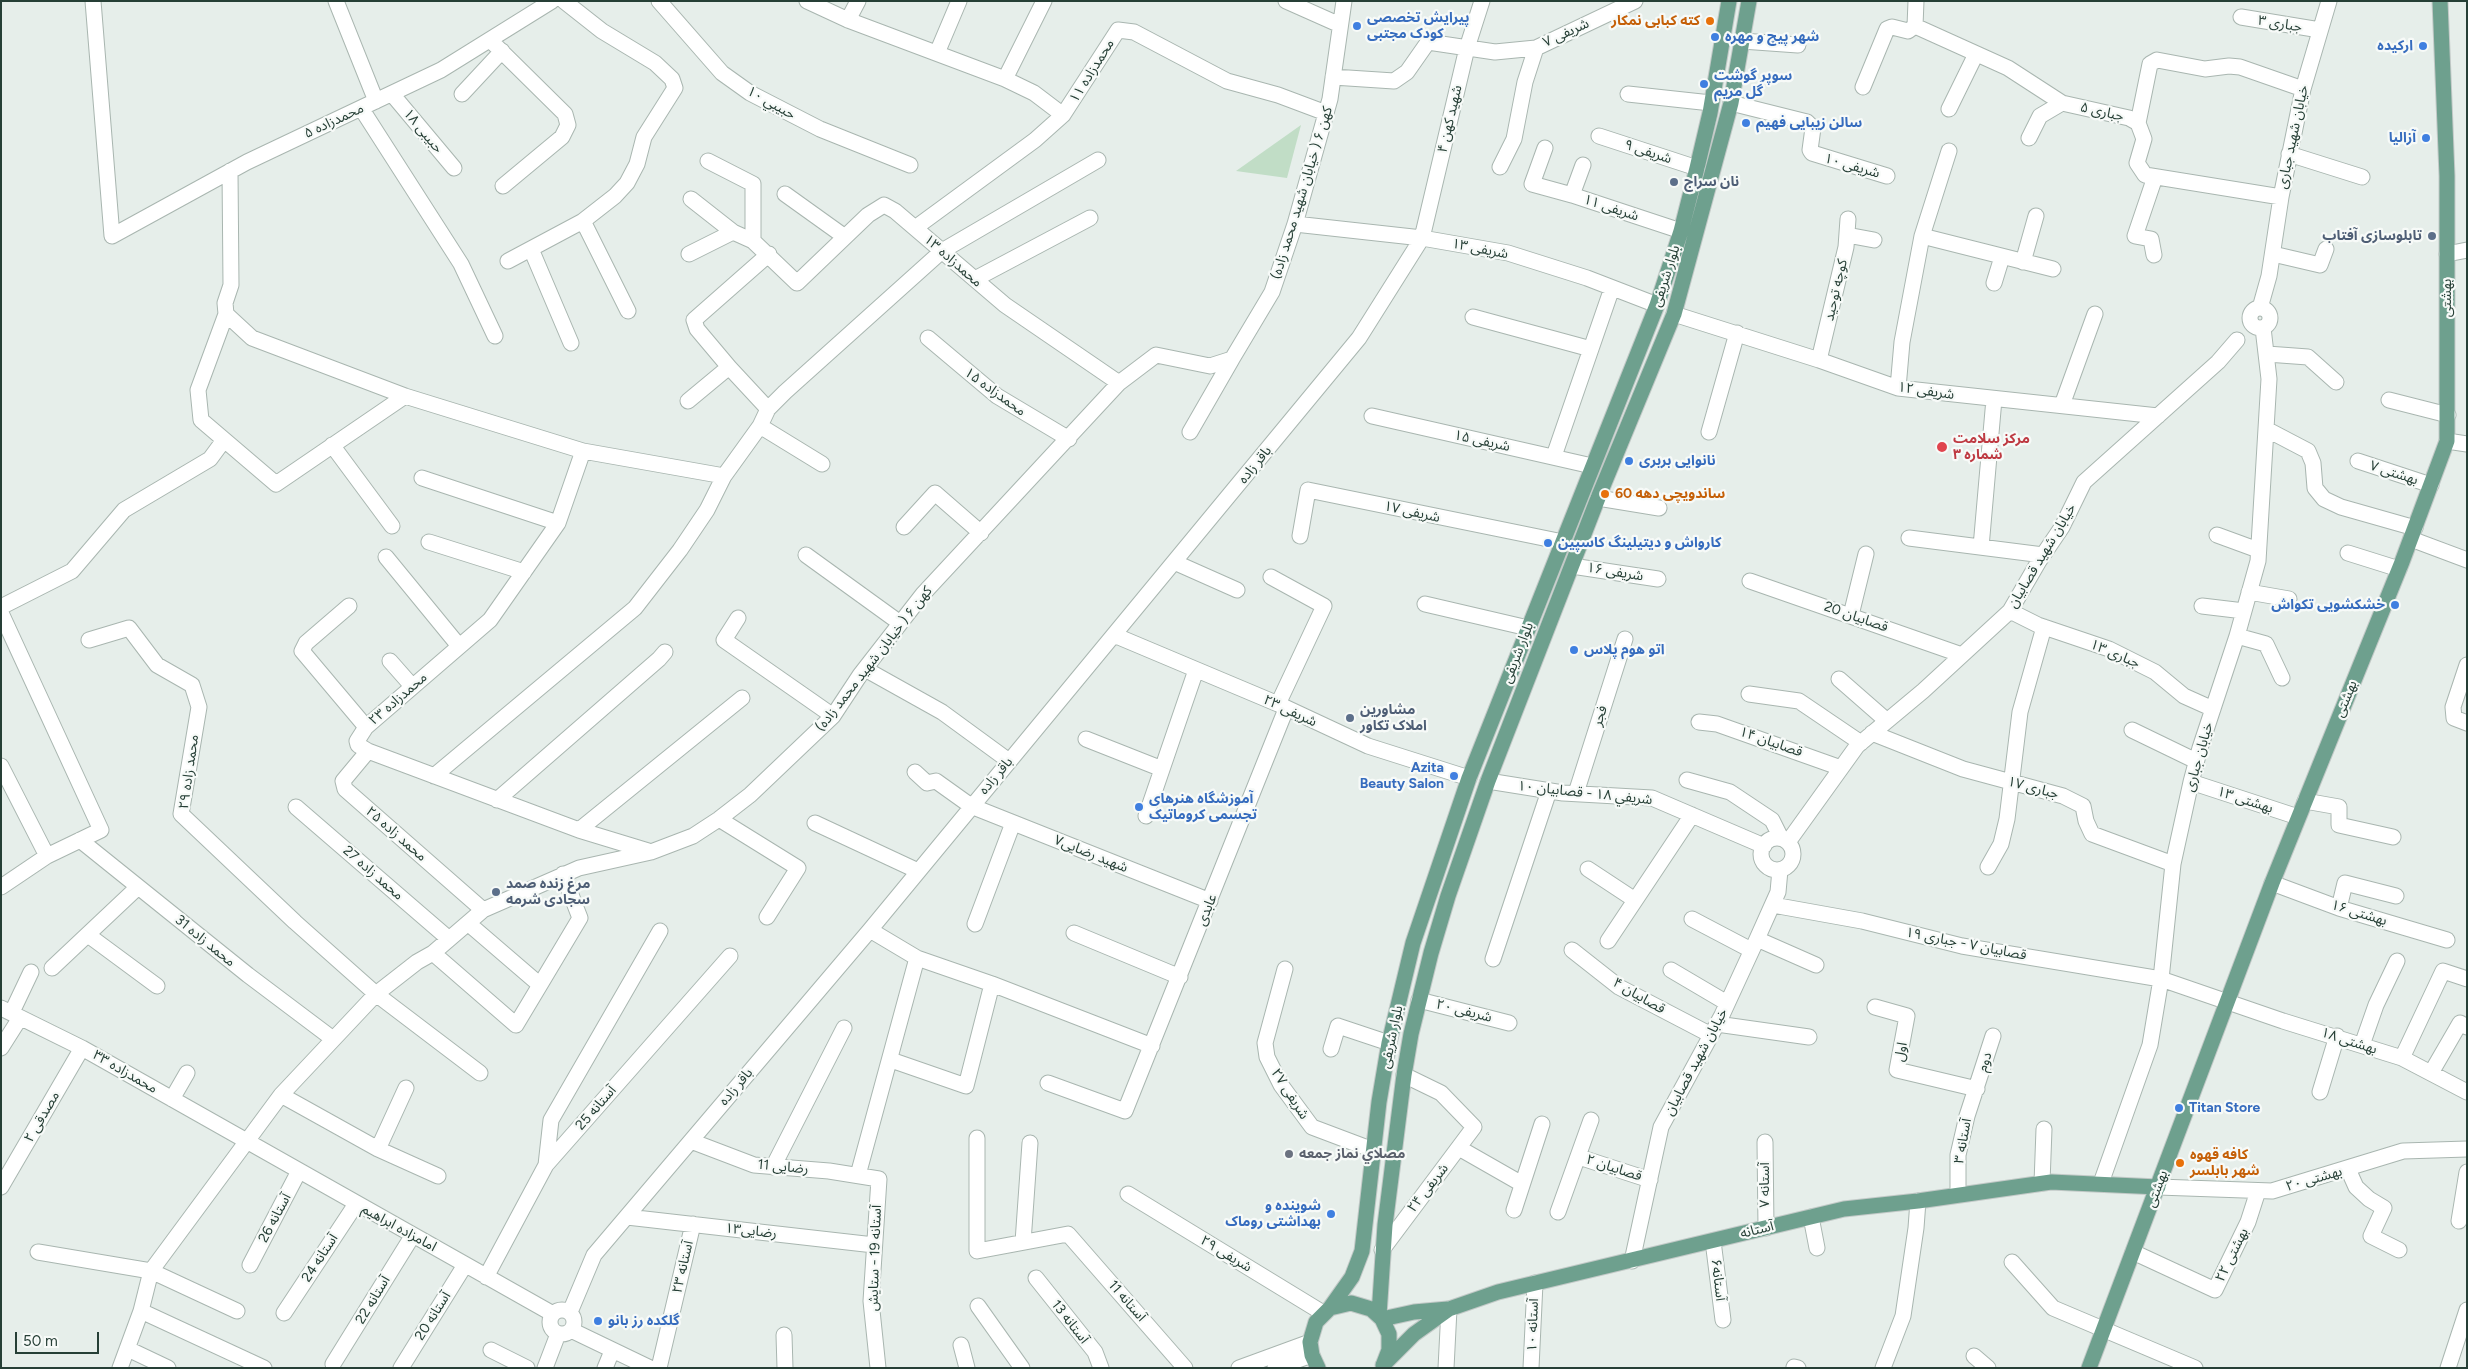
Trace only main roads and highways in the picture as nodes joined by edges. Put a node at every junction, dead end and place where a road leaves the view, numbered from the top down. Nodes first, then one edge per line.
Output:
1 (1729, 1) edge
2 (1750, 1) edge
3 (2440, 1) edge
4 (1702, 145) junction
5 (1719, 149) junction
6 (1469, 778) junction
7 (1488, 781) junction
8 (2158, 1187) junction
9 (1382, 1255) junction
10 (1359, 1259) junction
11 (1449, 1309) junction
12 (1327, 1311) junction
13 (1381, 1317) junction
14 (1313, 1355) edge
15 (1382, 1367) edge
16 (2090, 1368) edge

1 - 4 main road, بلوار شریفی
2 - 5 main road, بلوار شریفی
3 - 8 main road, بهشتی
4 - 5 main road
4 - 6 main road, بلوار شریفی
5 - 7 main road, بلوار شریفی
6 - 7 main road
6 - 10 main road, بلوار شریفی
7 - 9 main road, بلوار شریفی
8 - 11 main road, آستانه
8 - 16 main road, بهشتی
9 - 10 main road
9 - 13 main road, بلوار شریفی
10 - 12 main road, بلوار شریفی
11 - 13 main road
11 - 15 main road, آستانه
12 - 13 main road
12 - 14 main road, بلوار شریفی
13 - 15 main road, بلوار شریفی

